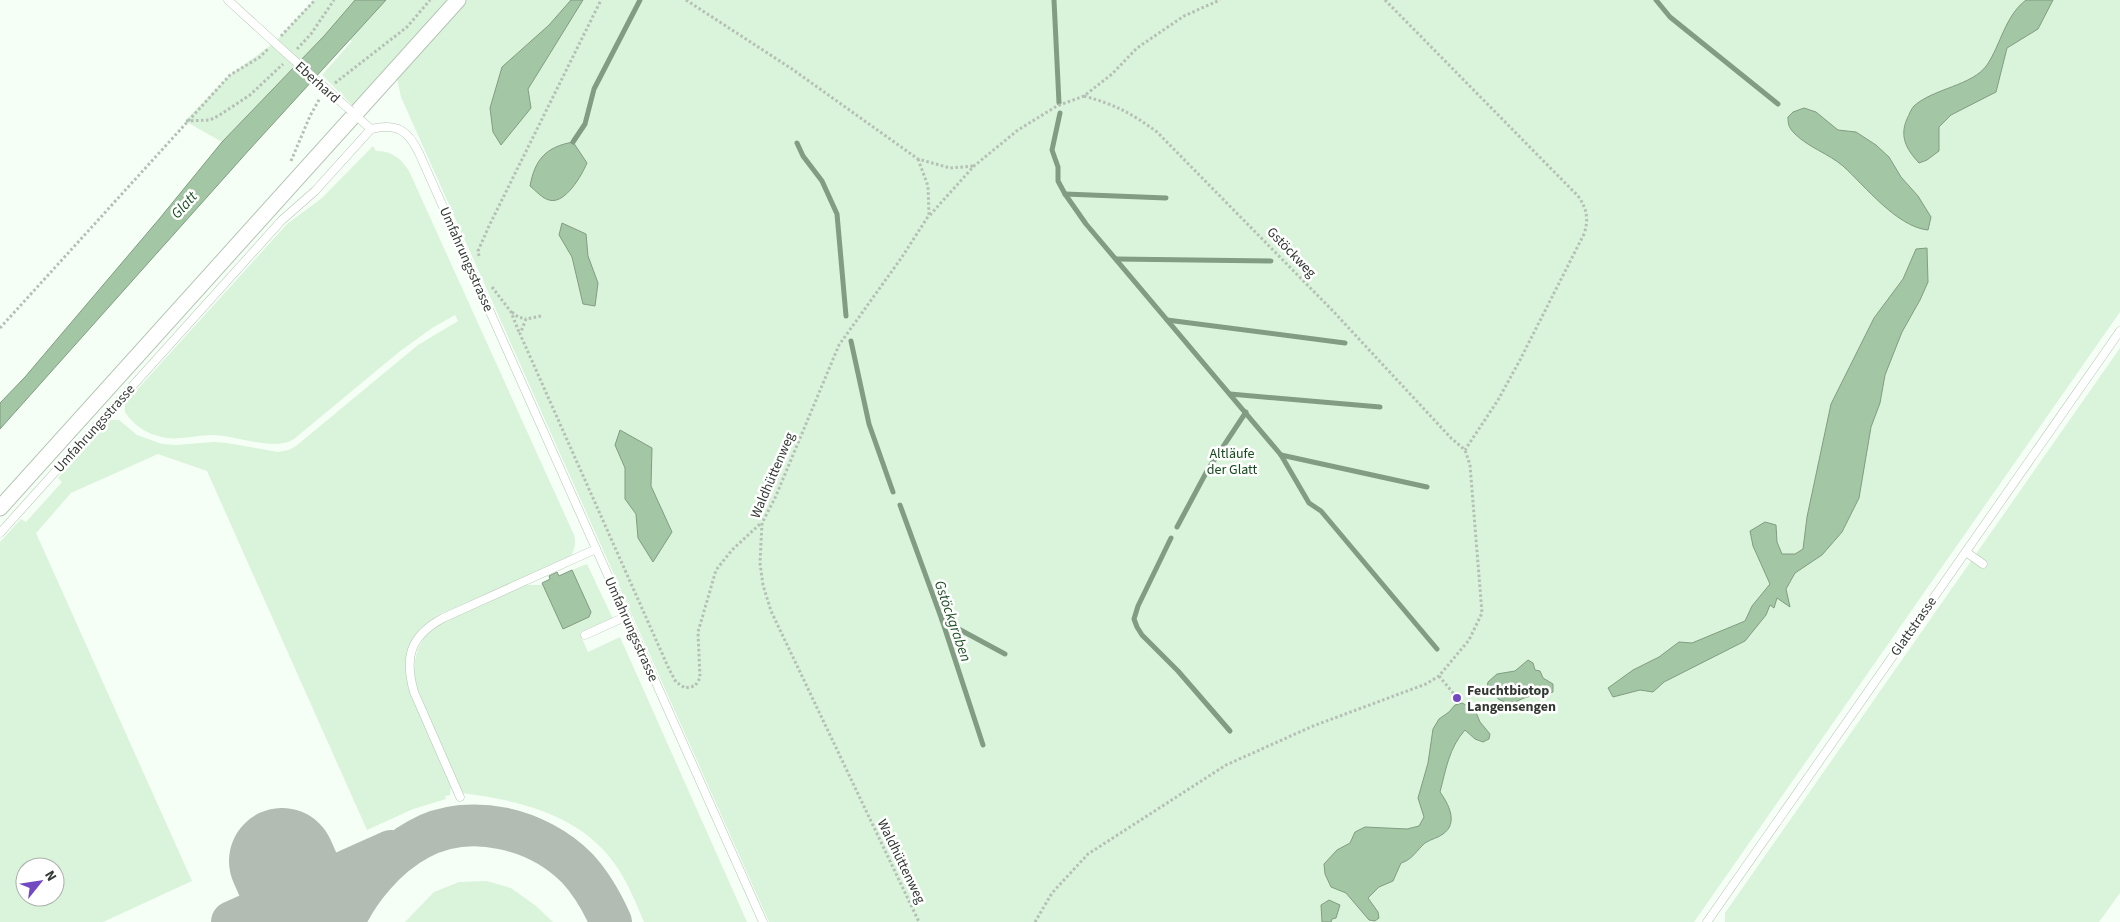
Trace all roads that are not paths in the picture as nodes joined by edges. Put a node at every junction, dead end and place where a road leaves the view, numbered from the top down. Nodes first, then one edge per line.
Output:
1 (228, 0) edge
2 (458, 0) edge
3 (353, 113) junction
4 (371, 129) junction
5 (2120, 331) edge
6 (0, 508) edge
7 (0, 533) edge
8 (596, 549) junction
9 (1966, 552) junction
10 (1983, 564) dead end
11 (627, 616) junction
12 (584, 635) dead end
13 (460, 797) dead end
14 (1710, 921) edge
15 (763, 922) edge

1 - 3 lane, Eberhard, bridge
2 - 3 street
3 - 4 lane, Eberhard
3 - 6 street
4 - 7 lane, Umfahrungsstrasse
4 - 8 lane, Umfahrungsstrasse
5 - 9 lane, Glattstrasse
8 - 11 lane, Umfahrungsstrasse
8 - 13 lane
9 - 10 lane
9 - 14 lane, Glattstrasse
11 - 12 lane
11 - 15 lane, Umfahrungsstrasse

